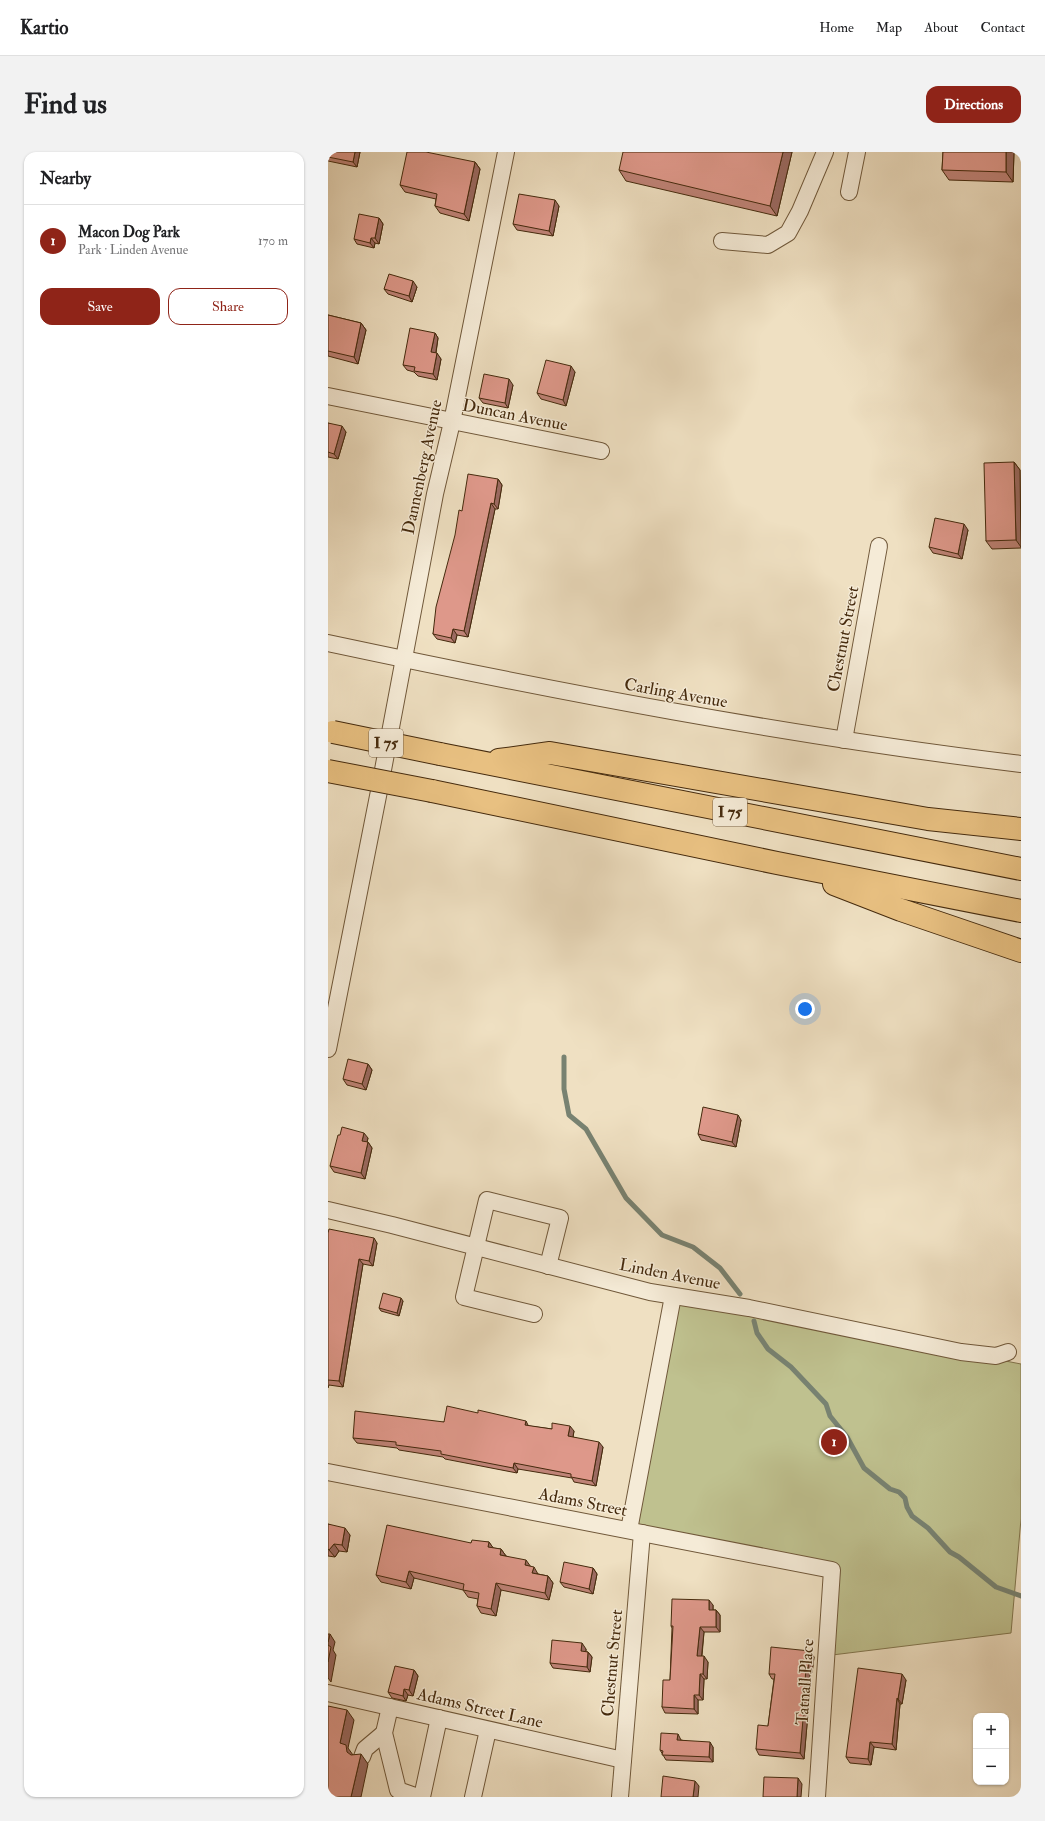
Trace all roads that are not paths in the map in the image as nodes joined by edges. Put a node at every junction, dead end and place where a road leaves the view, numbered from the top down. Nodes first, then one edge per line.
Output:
1 (506, 152) edge
2 (825, 152) edge
3 (857, 152) edge
4 (849, 192) dead end
5 (722, 241) dead end
6 (328, 396) edge
7 (452, 422) junction
8 (601, 451) dead end
9 (880, 546) dead end
10 (328, 643) edge
11 (403, 659) junction
12 (330, 731) edge
13 (844, 740) junction
14 (484, 763) junction
15 (1021, 764) edge
16 (328, 771) edge
17 (1021, 829) edge
18 (777, 863) junction
19 (1021, 869) edge
20 (1021, 911) edge
21 (1021, 951) edge
22 (328, 1049) edge
23 (328, 1210) edge
24 (476, 1247) junction
25 (548, 1266) junction
26 (673, 1296) junction
27 (534, 1314) dead end
28 (1008, 1352) dead end
29 (328, 1472) edge
30 (635, 1532) junction
31 (832, 1570) joint
32 (328, 1693) edge
33 (390, 1707) junction
34 (439, 1718) junction
35 (488, 1730) junction
36 (384, 1733) junction
37 (362, 1757) edge
38 (623, 1760) junction
39 (418, 1797) edge
40 (422, 1797) edge
41 (473, 1797) edge
42 (620, 1797) edge
43 (817, 1797) edge

1 - 7 street, Dannenberg Avenue
2 - 5 street
3 - 4 street
6 - 7 street, Duncan Avenue
7 - 8 street, Duncan Avenue
7 - 11 street, Dannenberg Avenue
9 - 13 street, Chestnut Street
10 - 11 street, Carling Avenue
11 - 13 street, Carling Avenue
11 - 22 street, Dannenberg Avenue
12 - 14 highway, I 75, bridge
13 - 15 street, Carling Avenue
14 - 17 highway
14 - 19 highway, I 75
16 - 18 highway, I 75, bridge
18 - 20 highway, I 75
18 - 21 highway
23 - 24 street, Linden Avenue
24 - 25 street, Linden Avenue
24 - 25 street
24 - 27 street
25 - 26 street, Linden Avenue
26 - 28 street, Linden Avenue
26 - 30 street, Chestnut Street
29 - 30 street, Adams Street
30 - 31 street, Adams Street
30 - 38 street, Chestnut Street
31 - 43 street, Tatnall Place
32 - 33 street, Adams Street Lane
33 - 34 street, Adams Street Lane
33 - 36 street
34 - 35 street, Adams Street Lane
34 - 40 street
35 - 38 street, Adams Street Lane
35 - 41 street
36 - 37 street
36 - 39 street
38 - 42 street, Chestnut Street

